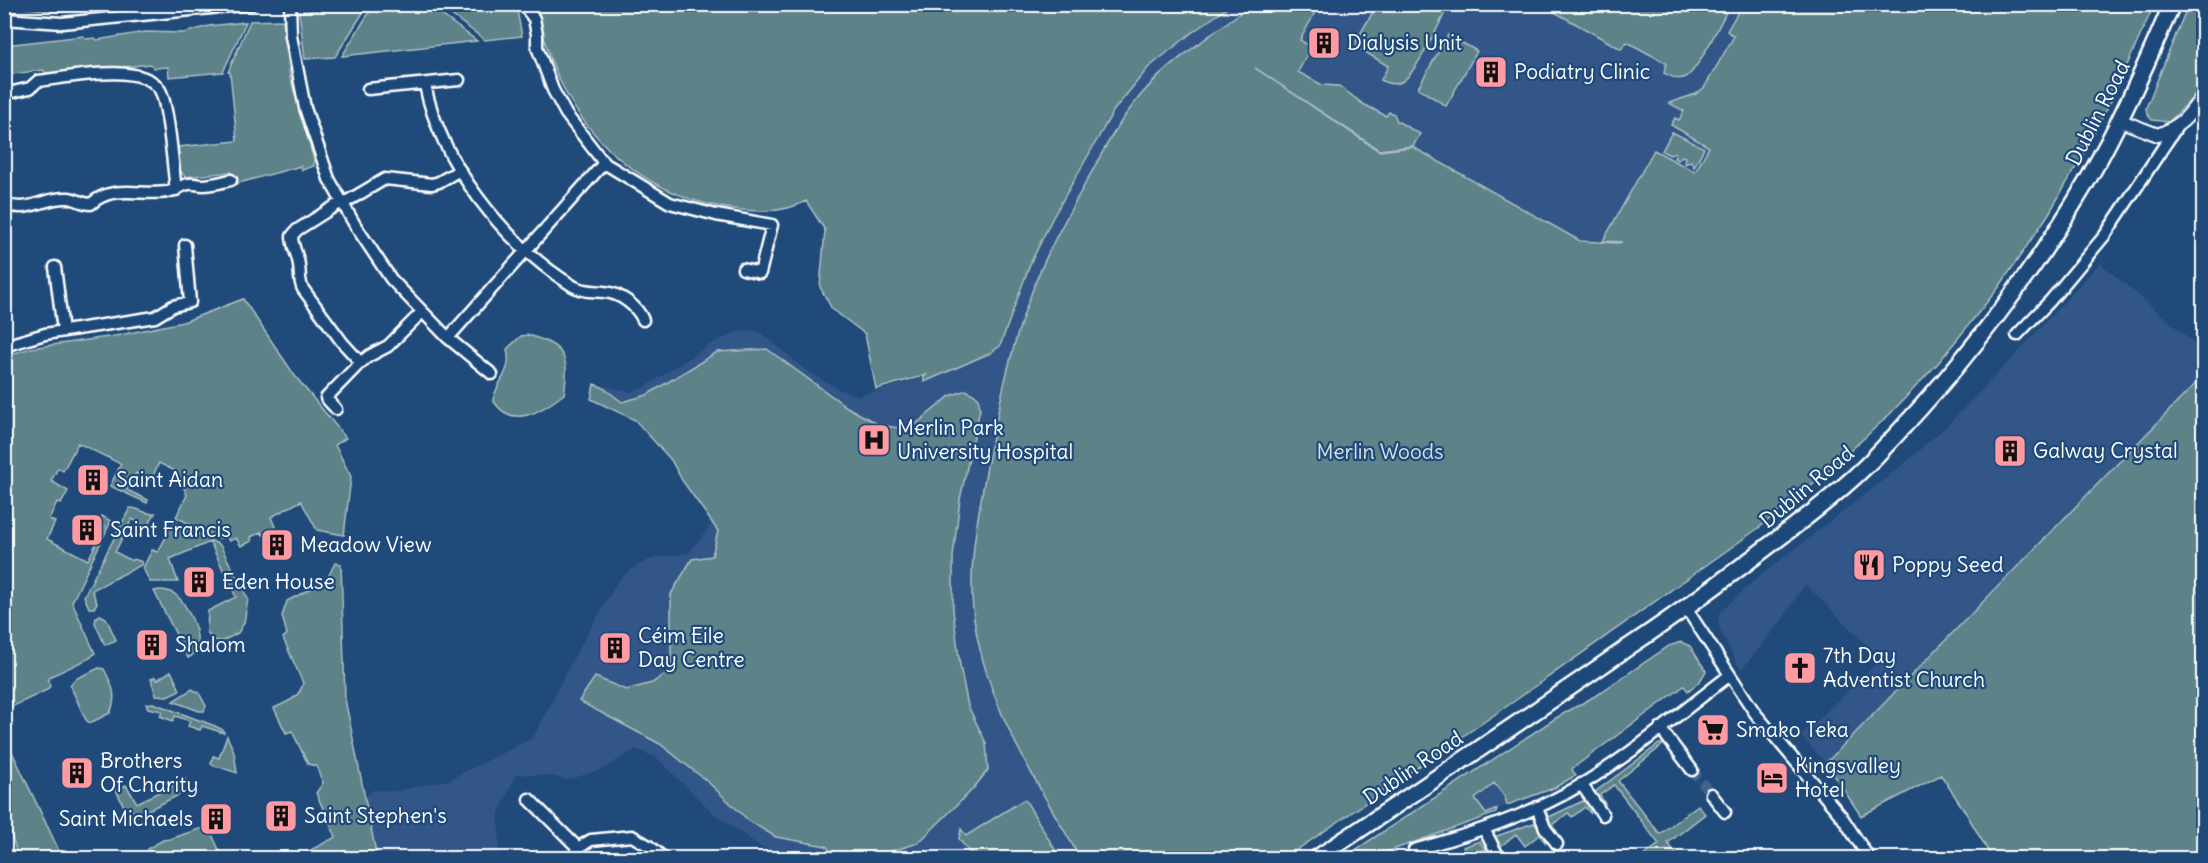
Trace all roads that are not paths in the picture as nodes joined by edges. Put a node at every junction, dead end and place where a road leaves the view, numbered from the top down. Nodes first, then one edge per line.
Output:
1 (251, 4) edge
2 (290, 4) edge
3 (526, 4) edge
4 (2172, 4) edge
5 (231, 6) edge
6 (4, 19) edge
7 (459, 80) dead end
8 (425, 85) junction
9 (368, 89) dead end
10 (4, 94) edge
11 (2204, 94) edge
12 (2119, 120) junction
13 (2175, 128) junction
14 (604, 163) junction
15 (460, 170) junction
16 (231, 180) dead end
17 (176, 190) junction
18 (343, 202) junction
19 (4, 204) edge
20 (185, 246) dead end
21 (526, 250) junction
22 (55, 267) dead end
23 (743, 268) dead end
24 (422, 312) junction
25 (643, 320) dead end
26 (63, 331) junction
27 (2017, 335) dead end
28 (448, 338) junction
29 (4, 346) edge
30 (361, 363) junction
31 (492, 374) dead end
32 (336, 409) dead end
33 (1686, 608) junction
34 (1730, 675) junction
35 (1660, 728) junction
36 (1692, 770) tunnel mouth
37 (1581, 784) junction
38 (1711, 794) tunnel mouth
39 (529, 799) dead end
40 (1537, 807) junction
41 (1725, 812) dead end
42 (1603, 815) dead end
43 (1484, 829) junction
44 (1557, 844) dead end
45 (578, 848) junction
46 (1414, 850) dead end
47 (1864, 857) edge
48 (572, 858) edge
49 (664, 858) edge
50 (1317, 858) edge
51 (1499, 858) edge

1 - 5 street
2 - 18 street
3 - 14 street
4 - 12 main road, Dublin Road
5 - 6 street
7 - 8 street
8 - 9 street
8 - 15 street
10 - 17 street
11 - 13 street
12 - 13 street
12 - 33 main road, Dublin Road
13 - 27 street
14 - 21 street
14 - 23 street
15 - 18 street
15 - 21 street
16 - 17 street
17 - 19 street
18 - 24 street
18 - 30 street
20 - 26 street
21 - 25 street
21 - 28 street
22 - 26 street
24 - 28 street
24 - 30 street
26 - 29 street
28 - 31 street
30 - 32 street
33 - 34 street
33 - 50 main road, Dublin Road
34 - 35 street
34 - 47 street
35 - 36 street
35 - 37 street
37 - 40 street
37 - 42 street
38 - 41 street
39 - 45 street
40 - 43 street
40 - 44 street
43 - 46 street
43 - 51 street
45 - 48 street
45 - 49 street

